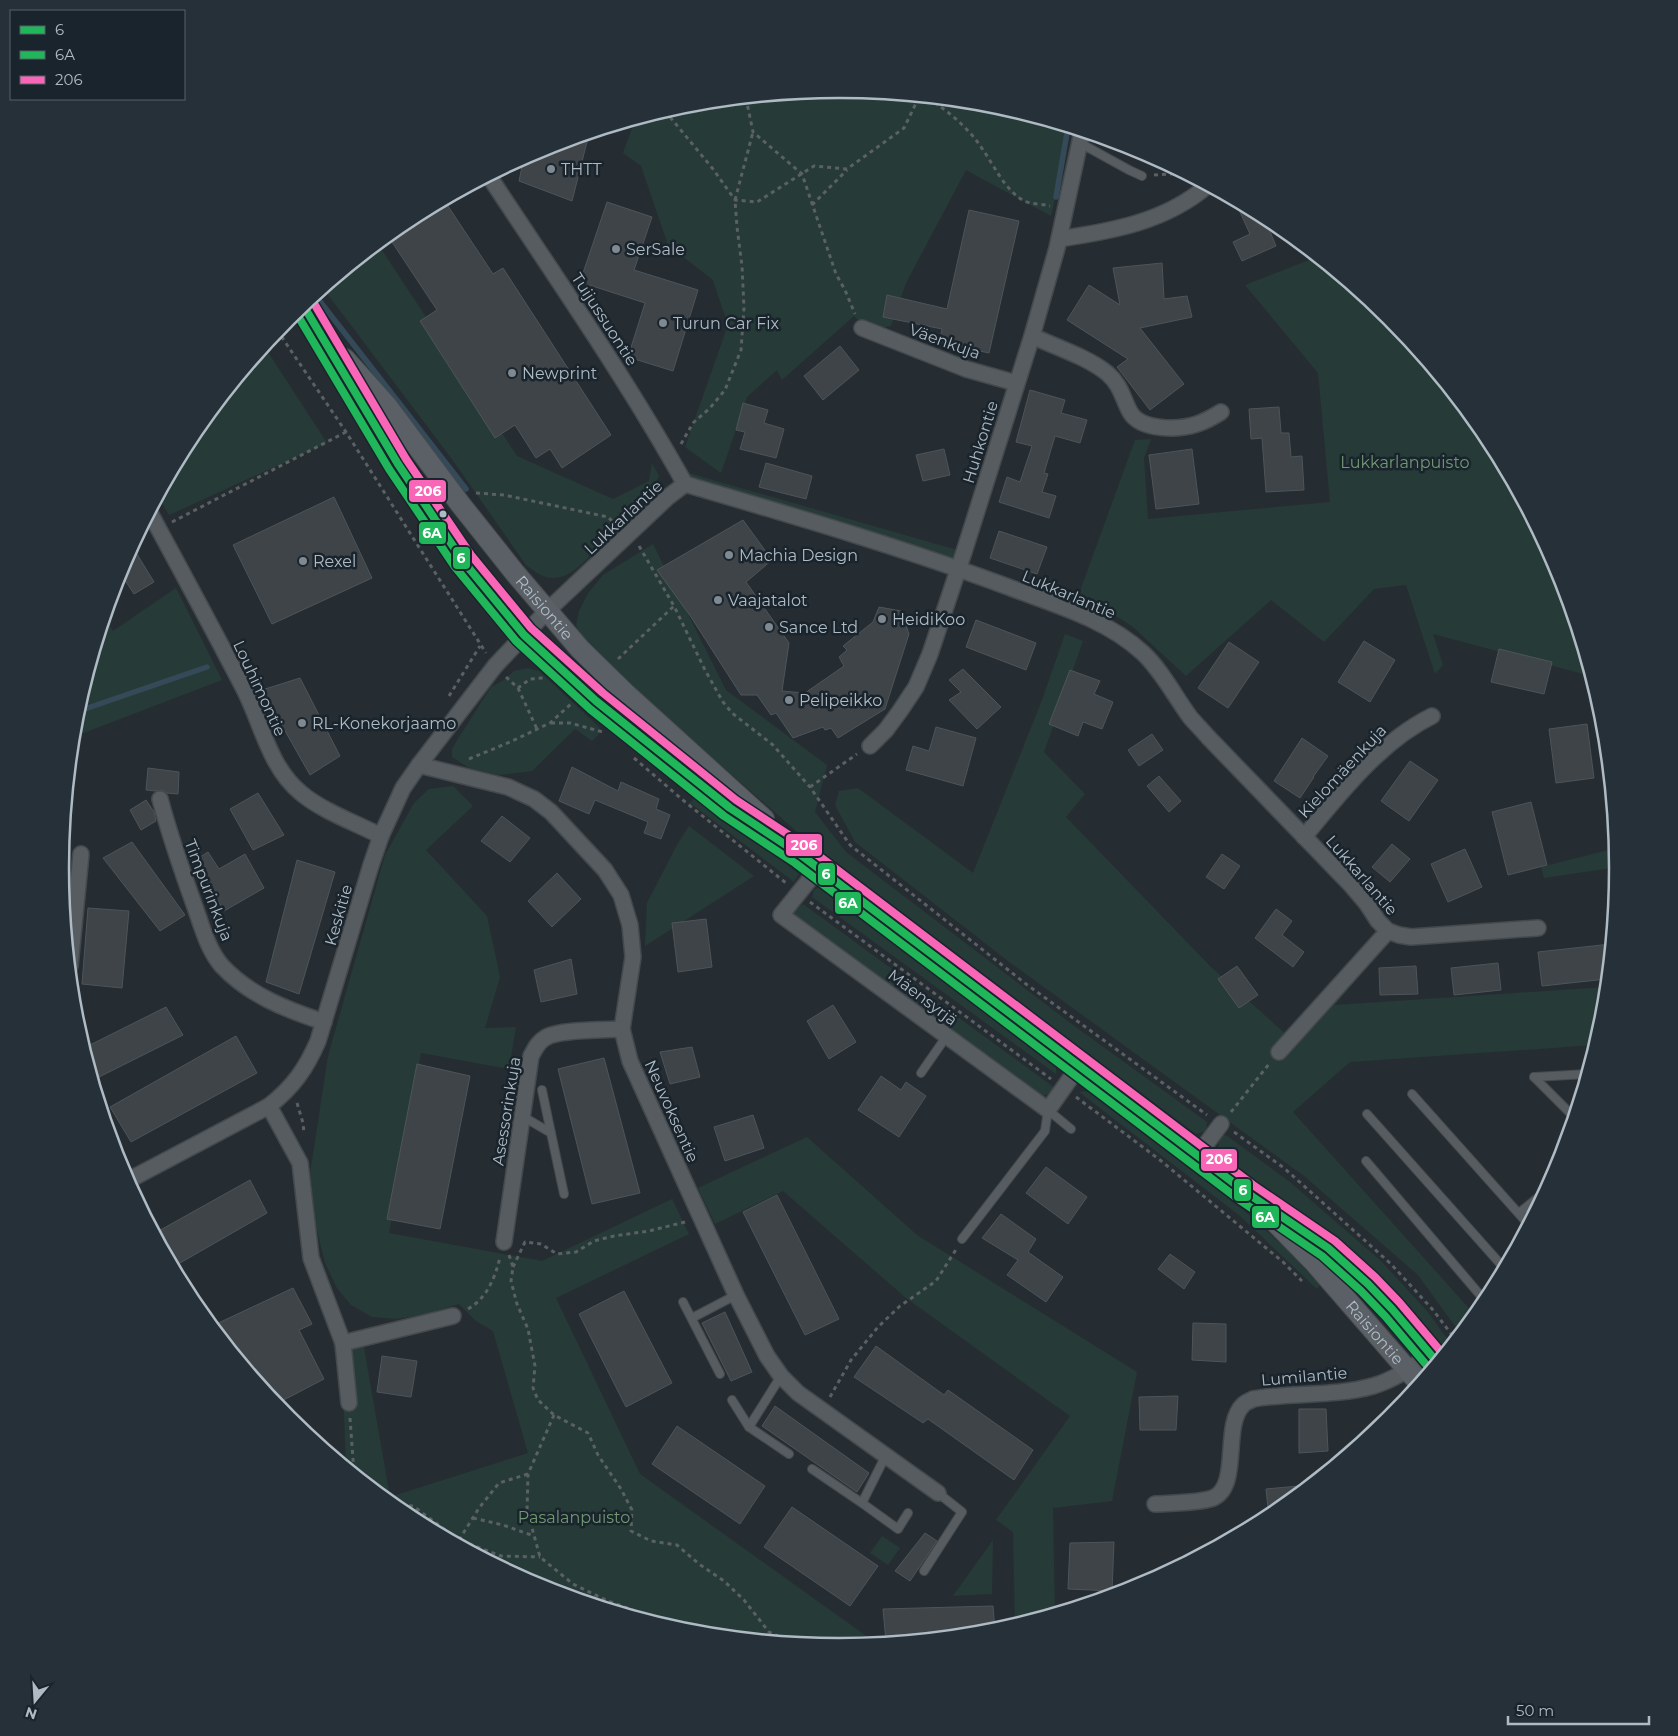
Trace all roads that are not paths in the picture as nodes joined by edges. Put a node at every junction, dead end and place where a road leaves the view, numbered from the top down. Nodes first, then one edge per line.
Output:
1 (1081, 138) edge
2 (1142, 176) road end
3 (492, 180) edge
4 (1203, 189) edge
5 (1059, 239) junction
6 (307, 311) edge
7 (862, 328) road end
8 (319, 331) junction
9 (1032, 336) junction
10 (1016, 383) junction
11 (1221, 412) dead end
12 (685, 484) junction
13 (153, 518) edge
14 (959, 569) junction
15 (547, 611) junction
16 (524, 635) junction
17 (1432, 716) dead end
18 (870, 746) road end
19 (419, 765) junction
20 (160, 799) dead end
21 (381, 836) junction
22 (1304, 837) junction
23 (81, 854) dead end
24 (801, 856) junction
25 (818, 869) junction
26 (1538, 928) dead end
27 (1388, 931) junction
28 (72, 942) edge
29 (324, 1022) junction
30 (622, 1029) junction
31 (946, 1037) junction
32 (1279, 1052) road end
33 (1079, 1066) junction
34 (921, 1073) dead end
35 (1581, 1074) edge
36 (542, 1090) dead end
37 (1412, 1094) dead end
38 (269, 1106) junction
39 (1048, 1110) junction
40 (1569, 1112) edge
41 (1367, 1114) dead end
42 (522, 1116) junction
43 (1221, 1124) road end
44 (1071, 1130) dead end
45 (552, 1133) junction
46 (1198, 1155) junction
47 (1366, 1161) dead end
48 (134, 1178) edge
49 (1247, 1193) junction
50 (564, 1194) dead end
51 (1534, 1201) edge
52 (1519, 1213) junction
53 (1524, 1219) edge
54 (962, 1239) road end
55 (504, 1242) road end
56 (1500, 1263) edge
57 (736, 1295) junction
58 (1480, 1295) edge
59 (683, 1302) dead end
60 (452, 1316) road end
61 (692, 1318) junction
62 (343, 1343) junction
63 (1434, 1358) edge
64 (1429, 1362) edge
65 (720, 1374) dead end
66 (781, 1376) junction
67 (1413, 1377) edge
68 (732, 1400) dead end
69 (349, 1402) road end
70 (749, 1427) junction
71 (789, 1454) dead end
72 (885, 1457) junction
73 (812, 1469) dead end
74 (938, 1493) joint
75 (862, 1503) junction
76 (1155, 1504) dead end
77 (908, 1513) dead end
78 (924, 1572) dead end

1 - 2 lane
1 - 5 street, Huhkontie
3 - 12 street, Tuijussuontie
4 - 5 street
5 - 9 street, Huhkontie
6 - 8 main road, Raisiontie
7 - 10 street, Väenkuja
8 - 15 main road, Raisiontie
8 - 16 main road, Raisiontie
9 - 10 street, Huhkontie
9 - 11 street
10 - 14 street, Huhkontie
12 - 14 street, Lukkarlantie
12 - 15 street, Lukkarlantie
13 - 21 street, Louhimontie
14 - 18 street, Huhkontie
14 - 22 street, Lukkarlantie
15 - 16 street, Keskitie
15 - 24 main road, Raisiontie
16 - 19 street, Keskitie
16 - 24 main road, Raisiontie
17 - 22 street, Kielomäenkuja
19 - 21 street, Keskitie
19 - 30 street, Neuvoksentie
20 - 29 street, Timpurinkuja
21 - 29 street, Keskitie
22 - 27 street, Lukkarlantie
23 - 28 street
24 - 25 main road, Raisiontie
25 - 31 street, Mäensyrjä
25 - 33 main road, Raisiontie
26 - 27 street, Lukkarlantie
27 - 32 street
29 - 38 street, Keskitie
30 - 42 street, Asessorinkuja
30 - 57 street, Neuvoksentie
31 - 34 lane
31 - 39 street, Mäensyrjä
33 - 39 street
33 - 46 main road, Raisiontie
35 - 40 lane
36 - 45 lane
37 - 52 lane
38 - 48 street, Keskitie
38 - 62 street
39 - 44 lane
39 - 54 lane
41 - 56 lane
42 - 45 lane
42 - 55 street, Asessorinkuja
43 - 46 street
45 - 50 lane
46 - 49 main road, Raisiontie
47 - 58 lane
49 - 63 main road, Raisiontie
49 - 67 main road, Raisiontie
51 - 52 lane
52 - 53 lane
57 - 61 lane
57 - 66 street, Neuvoksentie
59 - 61 lane
60 - 62 street
61 - 65 lane
62 - 69 street
64 - 67 street, Lumilantie
66 - 70 lane
66 - 72 street, Neuvoksentie
67 - 76 street, Lumilantie
68 - 70 lane
70 - 71 lane
72 - 74 street, Neuvoksentie
72 - 75 lane
73 - 75 lane
74 - 78 lane
75 - 77 lane

